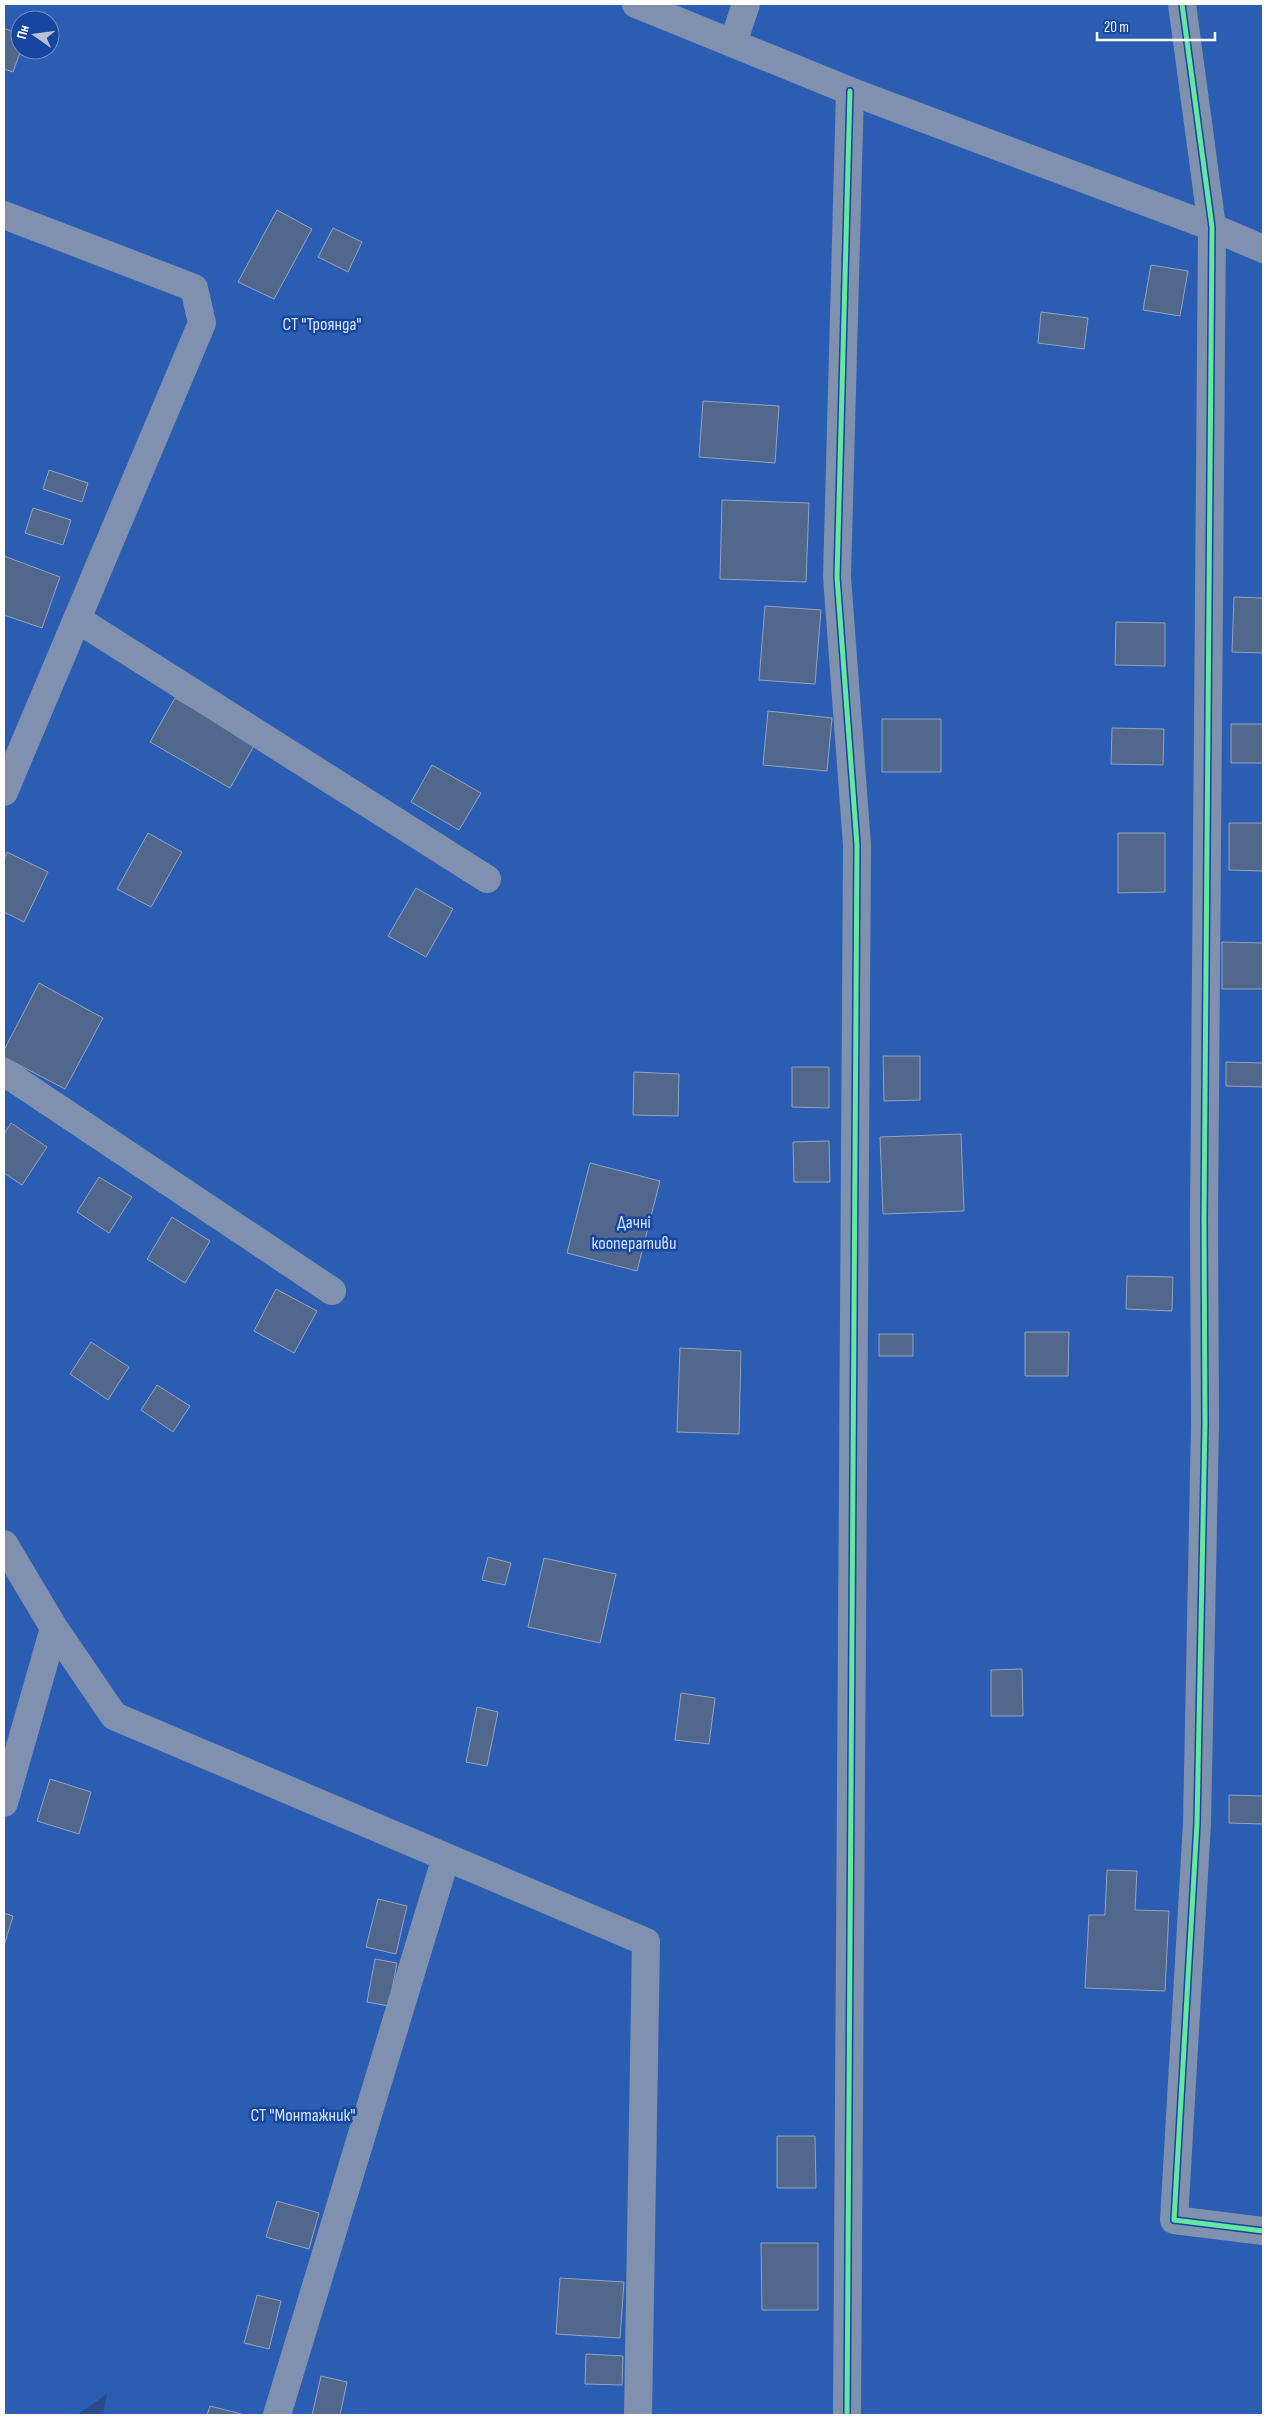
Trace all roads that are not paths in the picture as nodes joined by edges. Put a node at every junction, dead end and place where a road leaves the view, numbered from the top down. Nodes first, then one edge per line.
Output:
1 (636, 4) edge
2 (746, 4) edge
3 (1182, 4) edge
4 (733, 43) junction
5 (850, 91) junction
6 (4, 215) edge
7 (1212, 227) junction
8 (1263, 249) edge
9 (77, 619) junction
10 (4, 792) edge
11 (486, 879) dead end
12 (4, 1072) edge
13 (332, 1292) dead end
14 (4, 1544) edge
15 (54, 1628) junction
16 (4, 1803) edge
17 (446, 1857) junction
18 (1263, 2231) edge
19 (276, 2415) edge
20 (638, 2415) edge
21 (847, 2415) edge

1 - 4 street
2 - 4 street
3 - 7 street
4 - 5 street
5 - 7 street
5 - 21 street
6 - 9 street
7 - 8 street
7 - 18 street
9 - 10 street
9 - 11 street
12 - 13 street
14 - 15 street
15 - 16 street
15 - 17 street
17 - 19 street
17 - 20 street

